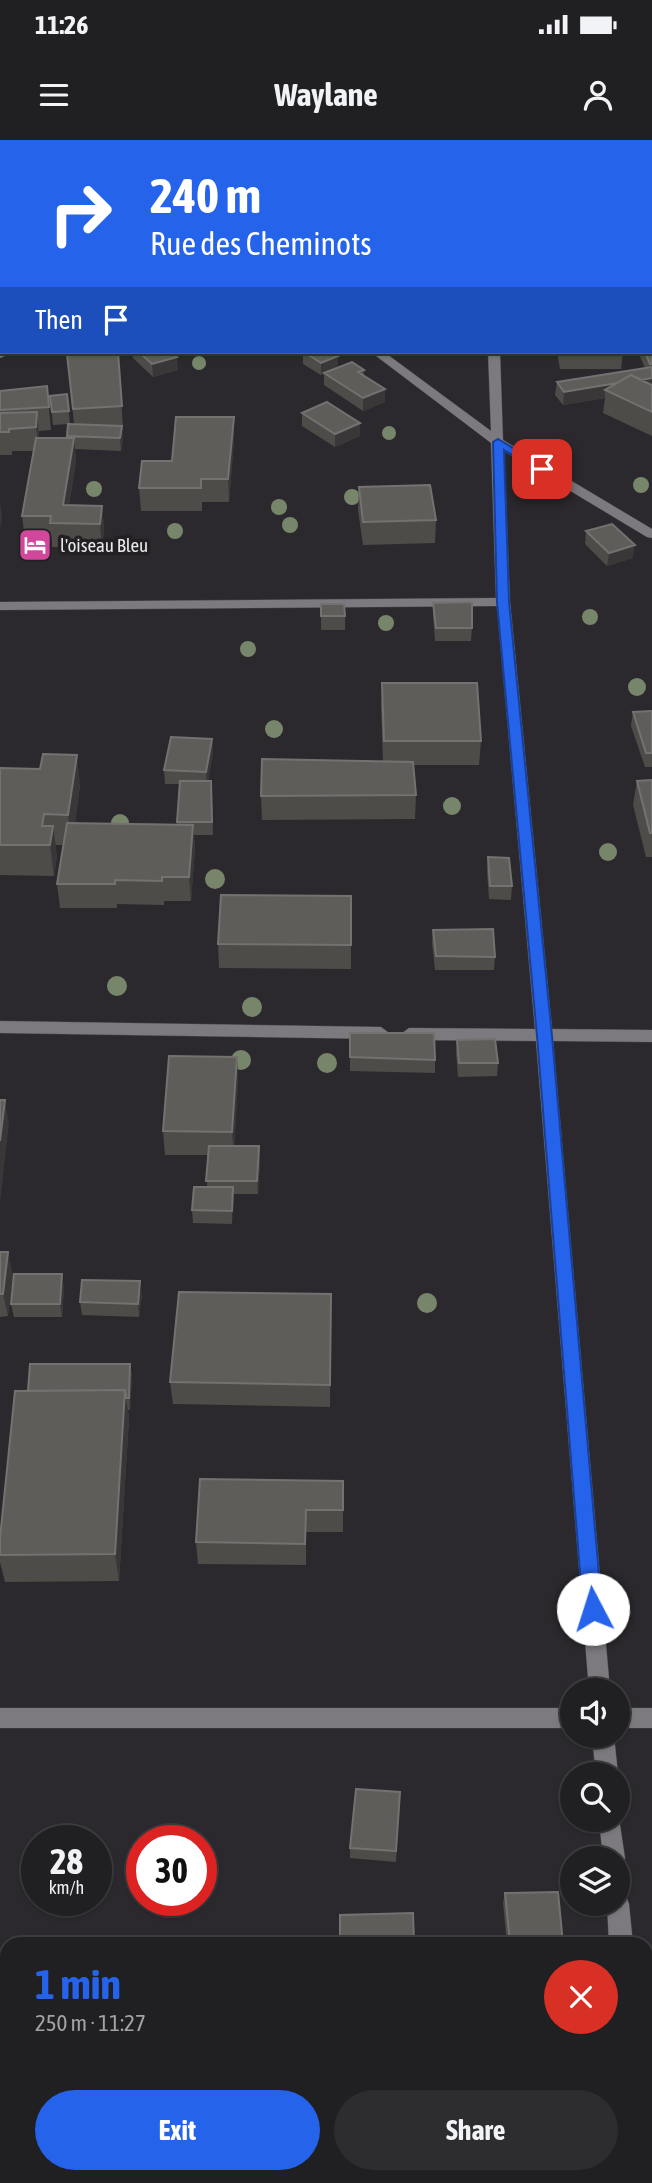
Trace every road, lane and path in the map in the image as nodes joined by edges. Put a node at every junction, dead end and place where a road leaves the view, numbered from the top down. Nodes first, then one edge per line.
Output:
1 (380, 354) edge
2 (494, 354) edge
3 (498, 442) junction
4 (652, 534) edge
5 (503, 602) junction
6 (0, 606) edge
7 (0, 1027) edge
8 (544, 1036) junction
9 (652, 1037) edge
10 (599, 1678) edge
11 (0, 1718) edge
12 (560, 1718) edge
13 (630, 1718) edge
14 (652, 1718) edge
15 (619, 1916) edge
16 (620, 1937) edge

1 - 3 street
2 - 3 street
3 - 4 street
3 - 5 street
5 - 6 street
5 - 8 street
7 - 8 street
8 - 9 street
8 - 10 street
11 - 12 street
13 - 14 street
15 - 16 street

